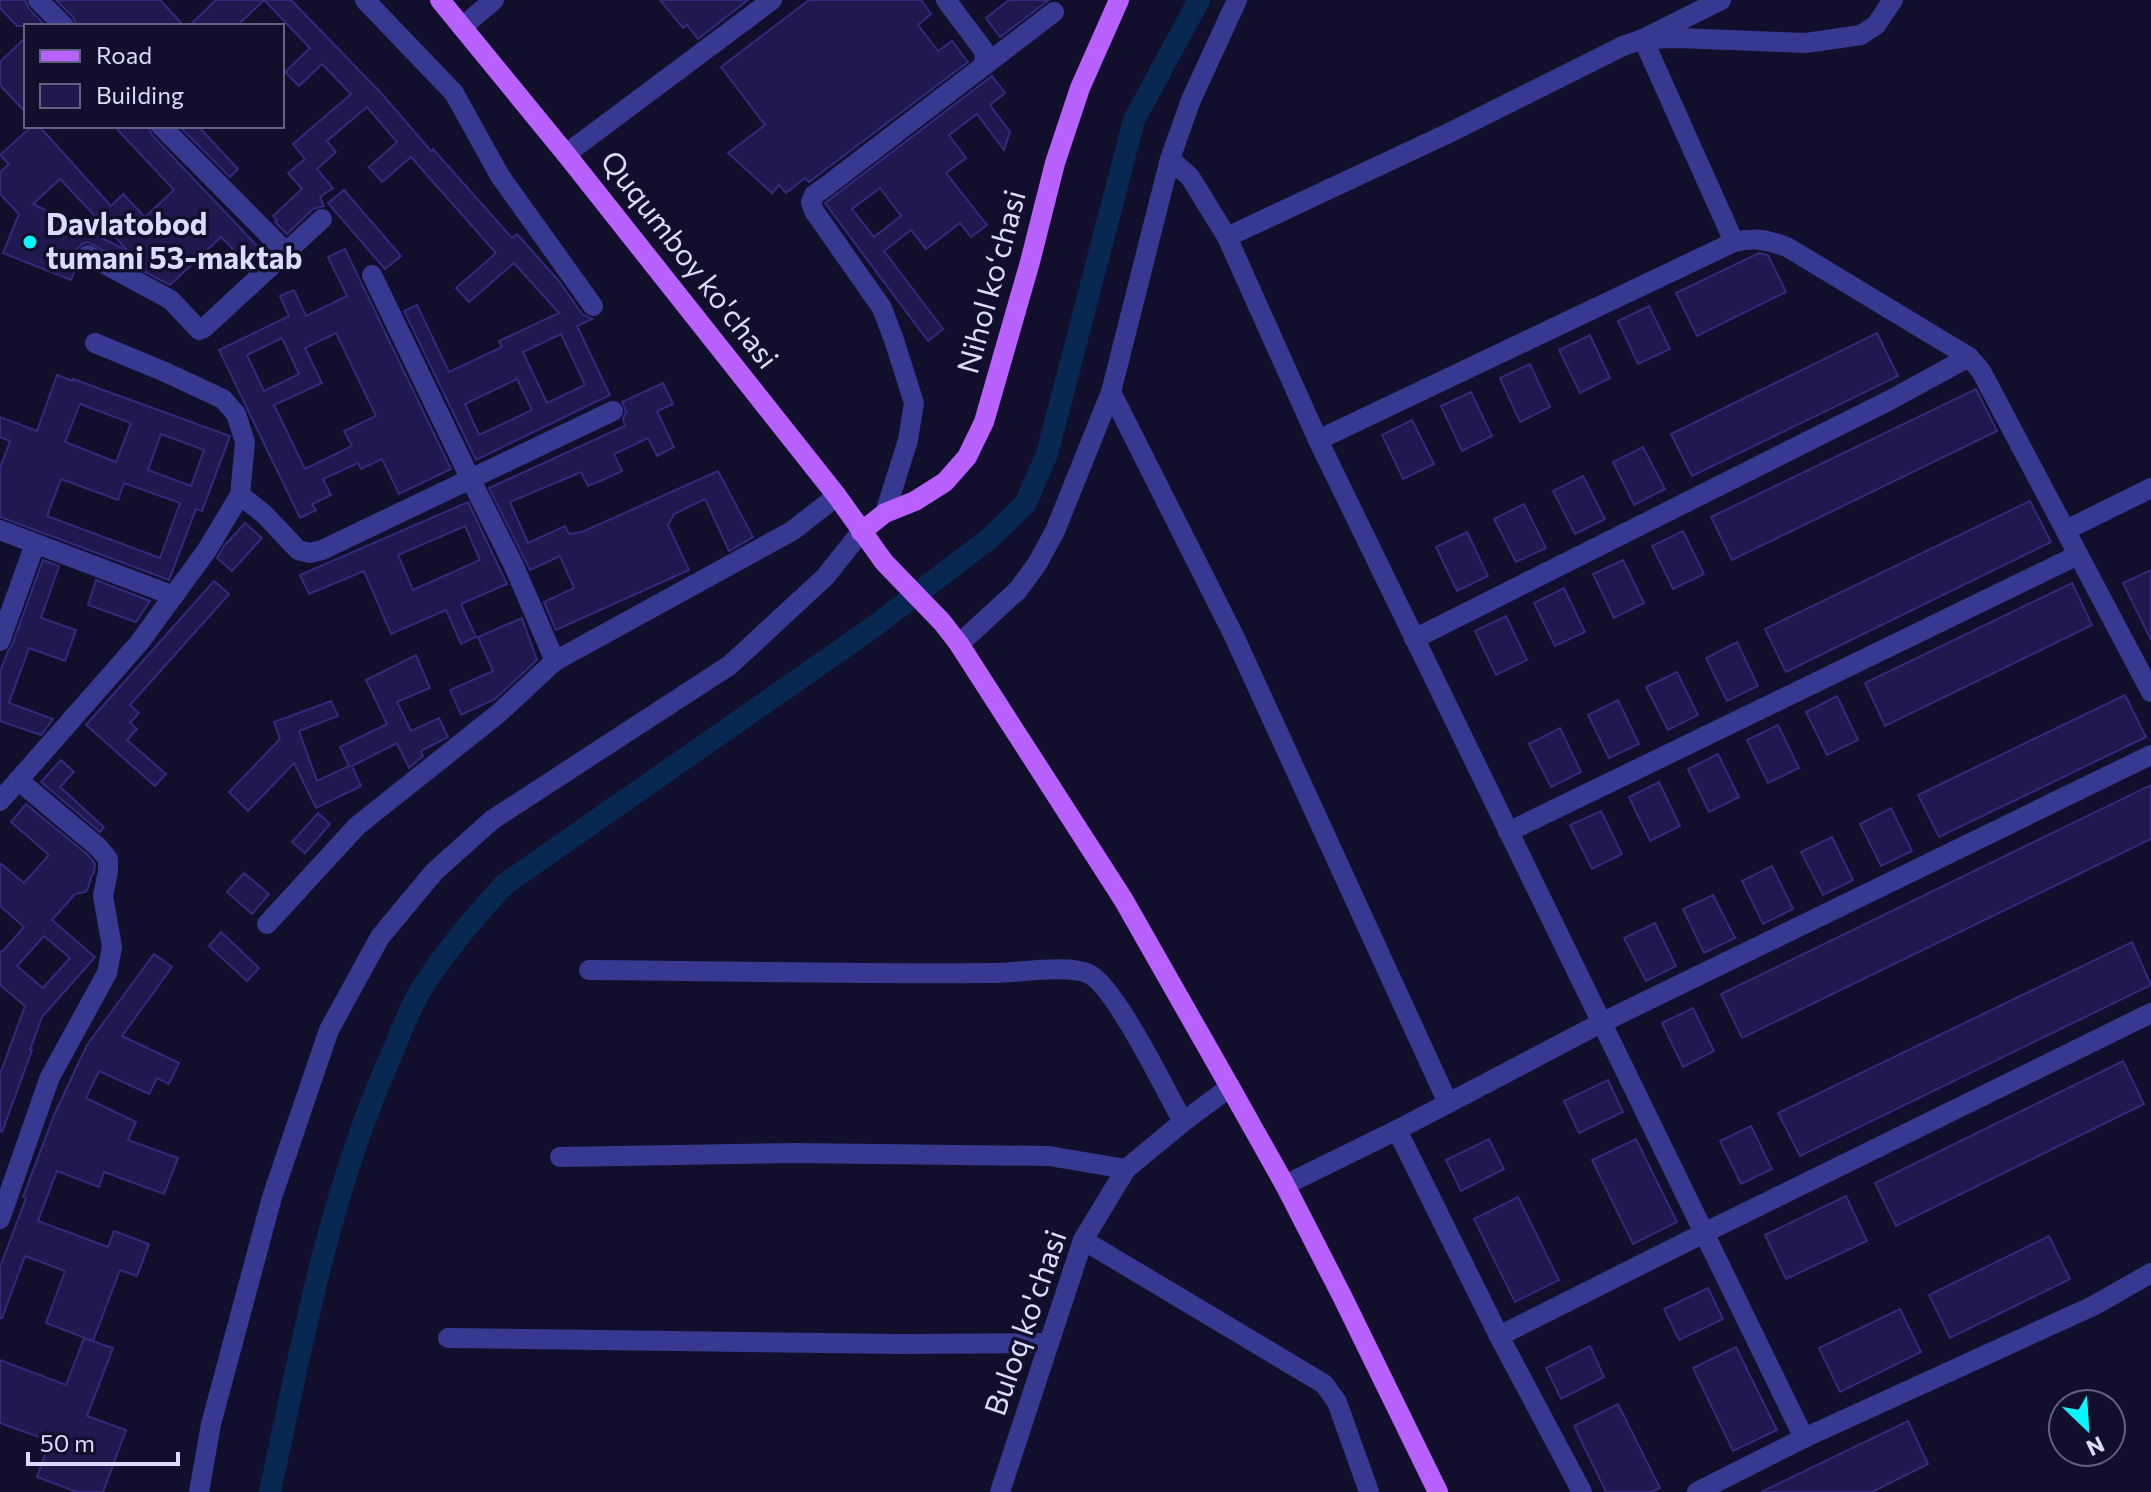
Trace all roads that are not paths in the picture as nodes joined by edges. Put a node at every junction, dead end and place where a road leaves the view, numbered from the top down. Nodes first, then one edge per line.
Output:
1 (38, 0) edge
2 (365, 0) edge
3 (440, 0) edge
4 (494, 0) edge
5 (772, 0) edge
6 (946, 0) edge
7 (1119, 0) edge
8 (1237, 0) edge
9 (1721, 0) edge
10 (1893, 0) edge
11 (1054, 12) dead end
12 (62, 24) edge
13 (462, 27) junction
14 (1643, 39) junction
15 (984, 66) junction
16 (163, 128) edge
17 (566, 154) junction
18 (1170, 159) junction
19 (322, 219) dead end
20 (1227, 237) junction
21 (1734, 242) junction
22 (286, 252) junction
23 (88, 255) dead end
24 (372, 275) dead end
25 (593, 306) dead end
26 (95, 343) dead end
27 (1969, 357) junction
28 (1111, 392) junction
29 (613, 411) dead end
30 (1318, 440) junction
31 (470, 478) junction
32 (2151, 488) edge
33 (240, 495) junction
34 (837, 496) junction
35 (885, 513) junction
36 (0, 530) edge
37 (2066, 530) junction
38 (861, 532) junction
39 (35, 544) junction
40 (2078, 555) junction
41 (174, 596) junction
42 (1414, 639) junction
43 (0, 641) edge
44 (959, 644) junction
45 (555, 661) junction
46 (2151, 692) edge
47 (2151, 755) edge
48 (18, 780) junction
49 (0, 801) edge
50 (1508, 832) junction
51 (267, 924) dead end
52 (589, 970) dead end
53 (2151, 1013) edge
54 (1601, 1023) junction
55 (1230, 1087) junction
56 (1448, 1103) junction
57 (1183, 1122) junction
58 (1397, 1130) junction
59 (560, 1157) dead end
60 (1126, 1169) junction
61 (1285, 1185) junction
62 (0, 1219) edge
63 (1704, 1233) junction
64 (1083, 1240) junction
65 (2151, 1273) edge
66 (1499, 1336) junction
67 (448, 1338) dead end
68 (1049, 1343) junction
69 (1804, 1438) junction
70 (1001, 1491) edge
71 (199, 1492) edge
72 (1369, 1492) edge
73 (1438, 1492) edge
74 (1582, 1492) edge
75 (1697, 1492) edge

1 - 12 street
2 - 25 street
3 - 13 main road, Ququmboy ko'chasi
4 - 13 street
5 - 17 street
6 - 15 street
7 - 35 main road, Nihol koʻchasi
8 - 18 street
9 - 14 street
10 - 14 street
11 - 15 street
13 - 17 main road, Ququmboy ko'chasi
14 - 20 street
14 - 21 street
15 - 35 street
16 - 22 street
17 - 34 main road, Ququmboy ko'chasi
18 - 20 street
18 - 28 street
19 - 22 street
20 - 30 street
21 - 27 street
21 - 30 street
22 - 23 street
24 - 31 street
26 - 33 street
27 - 37 street
27 - 42 street
28 - 44 street
28 - 56 street
29 - 31 street
30 - 42 street
31 - 33 street
31 - 45 street
32 - 37 street
33 - 41 street
34 - 38 main road, Ququmboy ko'chasi
34 - 45 street
35 - 38 main road, Nihol koʻchasi
36 - 39 street
37 - 40 street
38 - 44 main road, Ququmboy ko'chasi
38 - 71 street
39 - 41 street
39 - 43 street
40 - 46 street
40 - 50 street
41 - 48 street
42 - 50 street
44 - 55 main road, Ququmboy ko'chasi
45 - 51 street
47 - 54 street
48 - 49 street
48 - 62 street
50 - 54 street
52 - 57 street
53 - 63 street
54 - 56 street
54 - 63 street
55 - 57 street, Buloq ko'chasi
55 - 61 main road, Ququmboy ko'chasi
56 - 58 street
57 - 60 street, Buloq ko'chasi
58 - 61 street
58 - 66 street
59 - 60 street
60 - 64 street, Buloq ko'chasi
61 - 73 main road, Ququmboy ko'chasi
63 - 66 street
63 - 69 street
64 - 68 street, Buloq ko'chasi
64 - 72 street
65 - 69 street
66 - 74 street
67 - 68 street
68 - 70 street, Buloq ko'chasi
69 - 75 street

